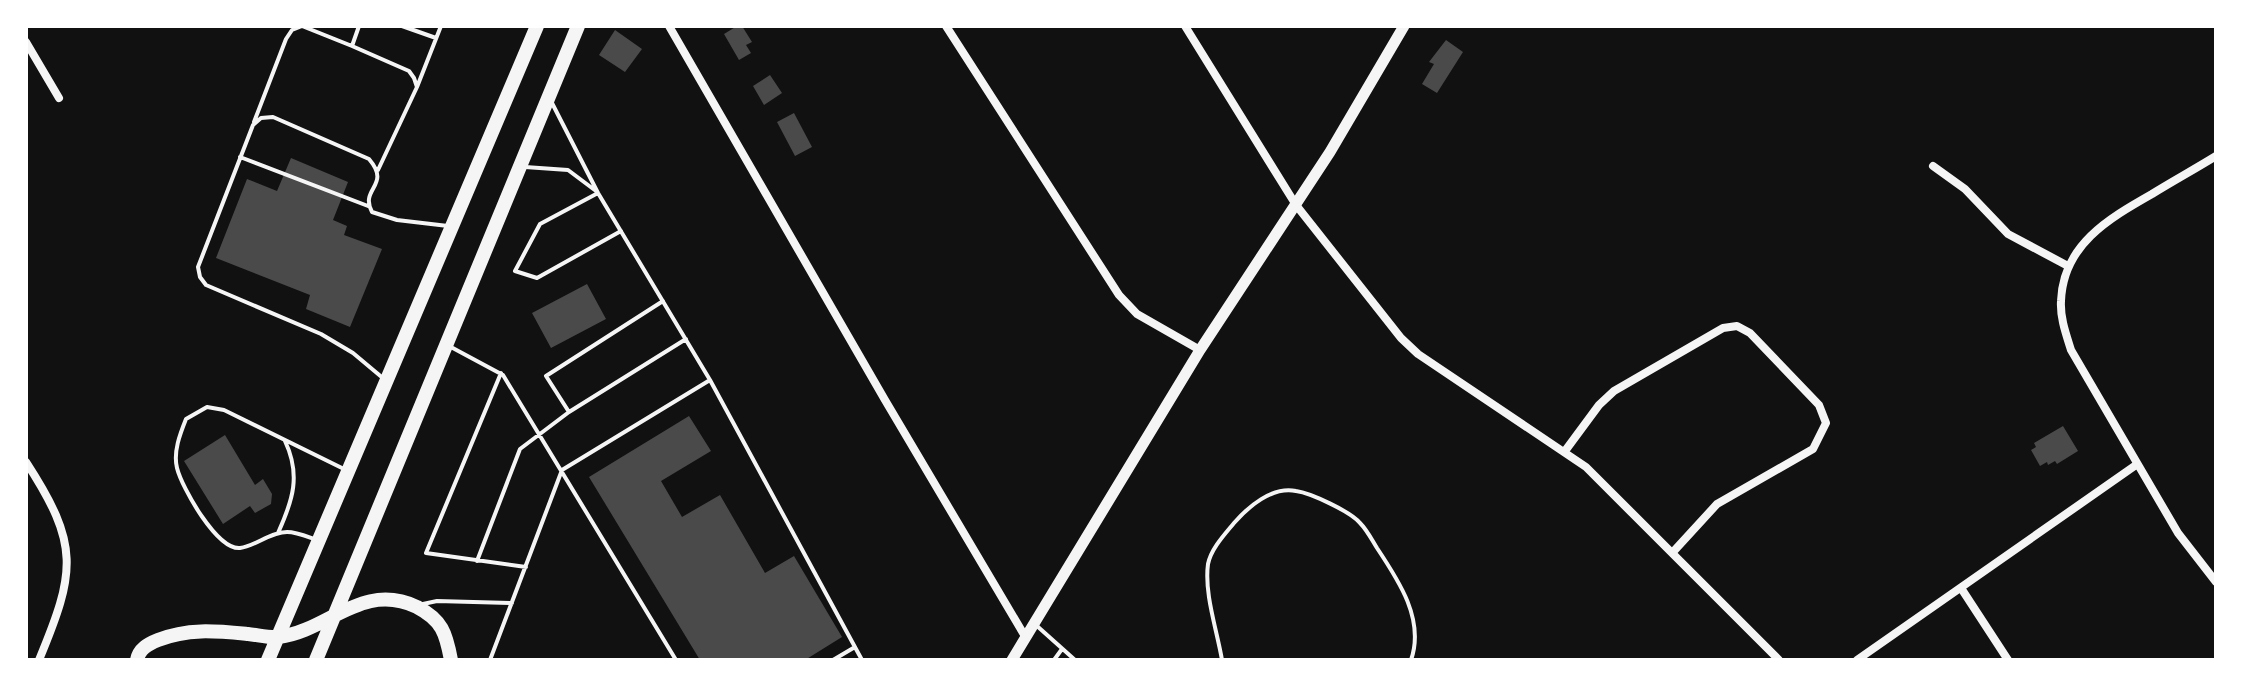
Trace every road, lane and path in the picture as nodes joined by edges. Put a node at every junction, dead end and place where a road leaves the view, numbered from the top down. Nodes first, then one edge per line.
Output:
1 (359, 26) edge
2 (402, 26) edge
3 (441, 26) edge
4 (537, 26) edge
5 (578, 26) edge
6 (669, 26) edge
7 (946, 26) edge
8 (1185, 26) edge
9 (1404, 26) edge
10 (436, 38) junction
11 (26, 42) edge
12 (352, 46) junction
13 (417, 87) junction
14 (549, 97) junction
15 (59, 98) dead end
16 (253, 125) junction
17 (2216, 156) edge
18 (240, 157) junction
19 (1933, 166) dead end
20 (520, 167) junction
21 (378, 170) junction
22 (598, 193) junction
23 (1296, 205) junction
24 (368, 206) junction
25 (450, 226) junction
26 (621, 231) junction
27 (2068, 266) junction
28 (663, 301) junction
29 (686, 339) junction
30 (447, 345) junction
31 (1200, 350) junction
32 (501, 373) junction
33 (710, 380) junction
34 (386, 381) junction
35 (569, 412) junction
36 (539, 432) junction
37 (285, 441) junction
38 (1565, 451) junction
39 (26, 462) edge
40 (2136, 465) junction
41 (562, 470) junction
42 (348, 471) junction
43 (278, 533) junction
44 (318, 540) junction
45 (1673, 552) junction
46 (477, 561) junction
47 (526, 567) junction
48 (2216, 582) edge
49 (1961, 588) junction
50 (512, 603) junction
51 (415, 606) junction
52 (336, 612) junction
53 (1035, 624) junction
54 (277, 637) junction
55 (1026, 638) junction
56 (855, 647) junction
57 (1062, 648) junction
58 (136, 658) edge
59 (39, 660) edge
60 (268, 660) edge
61 (316, 660) edge
62 (451, 660) edge
63 (490, 660) edge
64 (676, 660) edge
65 (833, 660) edge
66 (862, 660) edge
67 (1012, 660) edge
68 (1054, 660) edge
69 (1075, 660) edge
70 (1222, 660) edge
71 (1411, 660) edge
72 (1779, 660) edge
73 (1857, 660) edge
74 (2008, 660) edge

1 - 12 lane
2 - 10 lane
3 - 10 lane
4 - 25 highway
5 - 14 highway
6 - 55 street
7 - 31 street
8 - 23 street
9 - 23 street
10 - 13 lane
11 - 15 street
12 - 13 lane
12 - 16 lane
13 - 21 lane
14 - 20 highway
14 - 22 lane
16 - 18 lane
16 - 21 lane
17 - 27 street
18 - 24 lane
18 - 34 lane
19 - 27 street
20 - 22 lane
20 - 30 highway
21 - 24 lane
22 - 26 lane
22 - 26 lane
23 - 31 street
23 - 38 street
24 - 25 lane
25 - 34 highway
26 - 28 lane
27 - 40 street
28 - 29 lane
28 - 35 lane
29 - 33 lane
29 - 35 lane
30 - 32 lane
30 - 52 highway
31 - 53 street
32 - 36 lane
32 - 46 lane
33 - 41 lane
33 - 56 lane
34 - 42 highway
35 - 36 lane
36 - 41 lane
36 - 46 lane
37 - 42 lane
37 - 43 lane
37 - 43 lane
38 - 45 street
38 - 45 street
39 - 59 street
40 - 48 street
40 - 49 street
41 - 47 lane
41 - 64 lane
42 - 44 highway
43 - 44 lane
44 - 54 highway
45 - 72 street
46 - 47 lane
47 - 50 lane
49 - 73 street
49 - 74 street
50 - 51 lane
50 - 63 lane
51 - 52 highway
51 - 62 highway
52 - 54 highway
52 - 61 highway
53 - 55 street
53 - 57 lane
54 - 58 highway
54 - 60 highway
55 - 67 street
56 - 65 lane
56 - 66 lane
57 - 68 lane
57 - 69 lane
70 - 71 lane

